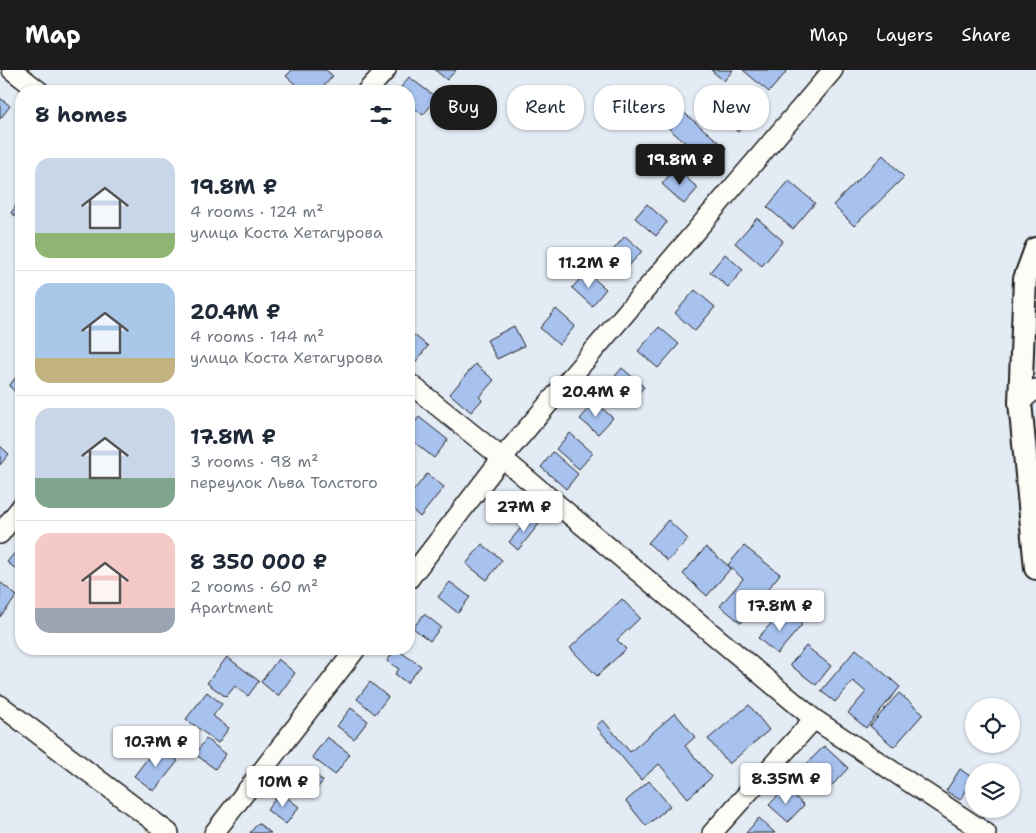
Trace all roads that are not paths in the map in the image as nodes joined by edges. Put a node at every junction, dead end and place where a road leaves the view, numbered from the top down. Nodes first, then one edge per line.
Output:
1 (12, 70) edge
2 (386, 70) edge
3 (833, 70) edge
4 (31, 85) edge
5 (372, 85) edge
6 (1036, 249) edge
7 (415, 388) edge
8 (1028, 396) edge
9 (502, 458) junction
10 (15, 515) edge
11 (0, 534) edge
12 (1036, 568) edge
13 (415, 572) edge
14 (351, 655) edge
15 (0, 706) edge
16 (814, 719) junction
17 (169, 833) edge
18 (214, 833) edge
19 (712, 833) edge
20 (986, 833) edge

1 - 4 street
2 - 5 street
3 - 9 street
6 - 8 street
7 - 9 street
8 - 12 street
9 - 13 street
9 - 16 street
10 - 11 street
14 - 18 street
15 - 17 street
16 - 19 street
16 - 20 street

